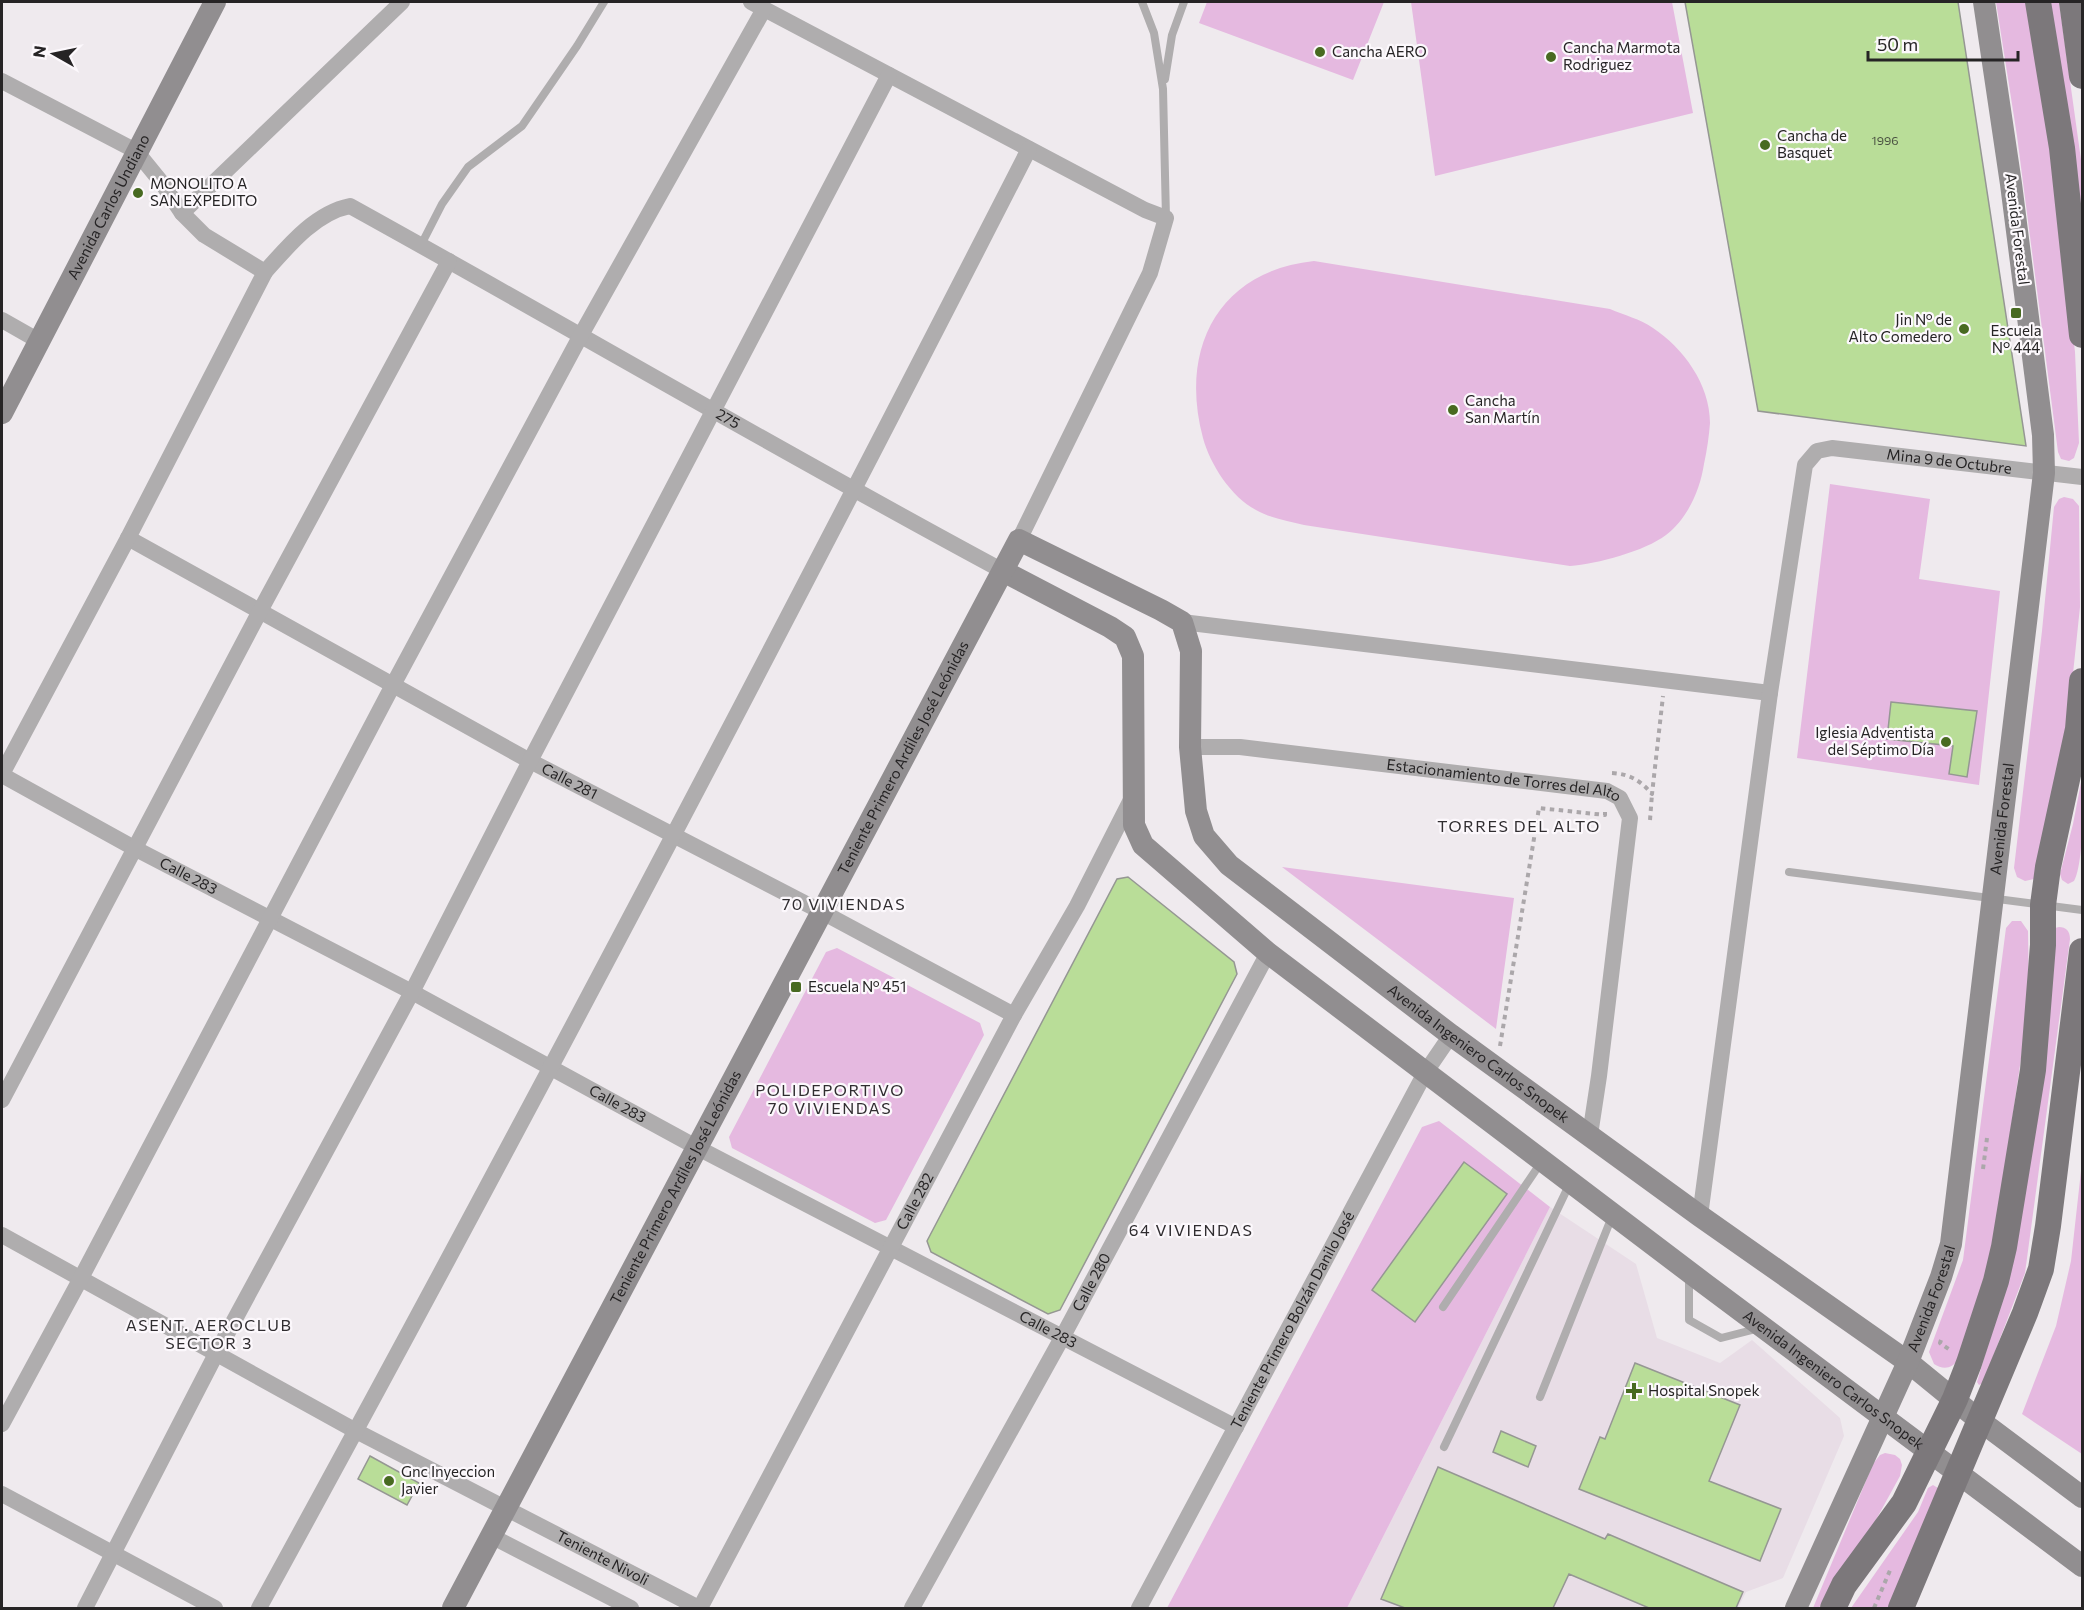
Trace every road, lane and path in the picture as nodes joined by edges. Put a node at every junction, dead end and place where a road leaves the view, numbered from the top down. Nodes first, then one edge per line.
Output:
1 (215, 2) edge
2 (402, 2) edge
3 (604, 2) edge
4 (1142, 2) edge
5 (1184, 2) edge
6 (1984, 2) edge
7 (2038, 2) edge
8 (2072, 2) edge
9 (757, 5) edge
10 (2079, 29) edge
11 (889, 75) junction
12 (2082, 76) edge
13 (2, 81) edge
14 (1163, 89) junction
15 (1029, 149) junction
16 (136, 151) junction
17 (182, 213) junction
18 (1166, 218) junction
19 (421, 245) junction
20 (449, 261) junction
21 (265, 272) junction
22 (2, 320) edge
23 (581, 334) junction
24 (2082, 335) edge
25 (39, 341) junction
26 (714, 410) junction
27 (2, 412) edge
28 (2044, 473) junction
29 (2082, 477) edge
30 (854, 491) junction
31 (128, 538) junction
32 (1019, 540) junction
33 (1003, 570) junction
34 (260, 610) junction
35 (1182, 622) junction
36 (1110, 627) joint
37 (2082, 681) edge
38 (393, 685) junction
39 (1664, 692) dead end
40 (1770, 693) junction
41 (1190, 747) junction
42 (530, 761) junction
43 (2, 775) edge
44 (1607, 791) junction
45 (1134, 795) junction
46 (673, 836) junction
47 (134, 848) junction
48 (1790, 872) dead end
49 (1993, 898) junction
50 (2043, 905) junction
51 (2082, 910) edge
52 (822, 912) junction
53 (270, 918) junction
54 (2082, 951) edge
55 (1268, 953) junction
56 (412, 992) junction
57 (1014, 1015) junction
58 (1451, 1035) junction
59 (549, 1068) junction
60 (1496, 1068) junction
61 (1425, 1073) junction
62 (2075, 1082) edge
63 (2, 1100) edge
64 (1590, 1136) junction
65 (698, 1148) junction
66 (1542, 1161) junction
67 (1571, 1182) junction
68 (1613, 1214) junction
69 (1700, 1216) junction
70 (2, 1235) edge
71 (891, 1248) junction
72 (1689, 1272) junction
73 (81, 1278) junction
74 (1443, 1307) dead end
75 (1764, 1327) junction
76 (1063, 1336) junction
77 (216, 1354) junction
78 (1908, 1362) junction
79 (1540, 1397) dead end
80 (1955, 1399) junction
81 (1882, 1416) junction
82 (1979, 1420) junction
83 (2, 1424) edge
84 (1236, 1427) junction
85 (356, 1431) junction
86 (1444, 1447) dead end
87 (1929, 1452) junction
88 (1957, 1472) junction
89 (2, 1494) edge
90 (2082, 1497) edge
91 (506, 1510) junction
92 (491, 1536) junction
93 (113, 1553) junction
94 (2082, 1566) edge
95 (85, 1608) edge
96 (215, 1608) edge
97 (259, 1608) edge
98 (453, 1608) edge
99 (631, 1608) edge
100 (700, 1608) edge
101 (912, 1608) edge
102 (1139, 1608) edge
103 (1796, 1608) edge
104 (1833, 1608) edge
105 (1901, 1608) edge

1 - 16 street, Avenida Carlos Undiano
2 - 17 street
3 - 19 lane
4 - 14 lane
5 - 14 lane
6 - 28 street, Avenida Forestal
7 - 24 main road
8 - 10 main road
9 - 11 street
9 - 23 street
10 - 12 main road
11 - 15 street
11 - 26 street
13 - 16 street
14 - 18 lane
15 - 18 street
15 - 30 street
16 - 17 street
16 - 25 street, Avenida Carlos Undiano
17 - 21 street
18 - 32 street, Teniente Primero Ardiles José Leónidas
19 - 20 street, 275
19 - 21 street, 275
20 - 23 street, 275
20 - 34 street
21 - 31 street
22 - 25 street
23 - 26 street, 275
23 - 38 street
25 - 27 street, Avenida Carlos Undiano
26 - 30 street, 275
26 - 42 street
28 - 29 street, Mina 9 de Octubre
28 - 40 street, Mina 9 de Octubre
28 - 49 street, Avenida Forestal
30 - 33 street, 275
30 - 46 street
31 - 34 street, Calle 281
31 - 43 street
32 - 33 street, Teniente Primero Ardiles José Leónidas
32 - 35 street
33 - 36 street, 275
33 - 52 street, Teniente Primero Ardiles José Leónidas
34 - 38 street, Calle 281
34 - 47 street
35 - 40 street
35 - 41 street, Avenida Ingeniero Carlos Snopek
36 - 45 street, Avenida Ingeniero Carlos Snopek
37 - 50 main road
38 - 42 street, Calle 281
38 - 53 street
39 - 44 path
40 - 69 street
41 - 44 street, Estacionamiento de Torres del Alto
41 - 58 street, Avenida Ingeniero Carlos Snopek
42 - 46 street, Calle 281
42 - 56 street
43 - 47 street, Calle 283
44 - 60 path
44 - 64 street, Estacionamiento de Torres del Alto
45 - 55 street, Avenida Ingeniero Carlos Snopek
45 - 57 street, Calle 282
46 - 52 street, Calle 281
46 - 59 street
47 - 53 street, Calle 283
47 - 63 street
48 - 49 lane
49 - 50 lane
49 - 78 street, Avenida Forestal
50 - 51 lane
50 - 80 main road
52 - 57 street, Calle 281
52 - 65 street, Teniente Primero Ardiles José Leónidas
53 - 56 street, Calle 283
53 - 73 street
54 - 62 main road
55 - 61 street, Avenida Ingeniero Carlos Snopek
55 - 76 street, Calle 280
56 - 59 street, Calle 283
56 - 77 street
57 - 71 street, Calle 282
58 - 60 street, Avenida Ingeniero Carlos Snopek
58 - 61 street, Teniente Primero Bolzán Danilo José
59 - 65 street, Calle 283
59 - 85 street
60 - 64 street, Avenida Ingeniero Carlos Snopek
61 - 66 street, Avenida Ingeniero Carlos Snopek
61 - 84 street, Teniente Primero Bolzán Danilo José
62 - 82 main road
64 - 69 street, Avenida Ingeniero Carlos Snopek
65 - 71 street, Calle 283
65 - 91 street, Teniente Primero Ardiles José Leónidas
66 - 67 street, Avenida Ingeniero Carlos Snopek
66 - 74 lane
67 - 68 street, Avenida Ingeniero Carlos Snopek
67 - 86 lane
68 - 72 street, Avenida Ingeniero Carlos Snopek
68 - 79 lane
69 - 78 street, Avenida Ingeniero Carlos Snopek
70 - 73 street, Teniente Nivoli
71 - 76 street, Calle 283
71 - 100 street, Calle 282
72 - 75 street, Avenida Ingeniero Carlos Snopek
72 - 75 lane
73 - 77 street, Teniente Nivoli
73 - 83 street
75 - 81 street, Avenida Ingeniero Carlos Snopek
76 - 84 street, Calle 283
76 - 101 street, Calle 280
77 - 85 street, Teniente Nivoli
77 - 93 street
78 - 80 street, Avenida Ingeniero Carlos Snopek
78 - 81 street, Avenida Forestal
80 - 82 street, Avenida Ingeniero Carlos Snopek
80 - 87 main road
81 - 87 street, Avenida Ingeniero Carlos Snopek
81 - 103 street, Avenida Forestal
82 - 88 main road
82 - 90 street, Avenida Ingeniero Carlos Snopek
84 - 102 street, Teniente Primero Bolzán Danilo José
85 - 91 street, Teniente Nivoli
85 - 97 street
87 - 88 street, Avenida Ingeniero Carlos Snopek
87 - 104 main road
88 - 94 street, Avenida Ingeniero Carlos Snopek
88 - 105 main road
89 - 93 street
91 - 92 street, Teniente Primero Ardiles José Leónidas
91 - 100 street, Teniente Nivoli
92 - 98 street, Teniente Primero Ardiles José Leónidas
92 - 99 street, Teniente Nivoli
93 - 95 street
93 - 96 street

